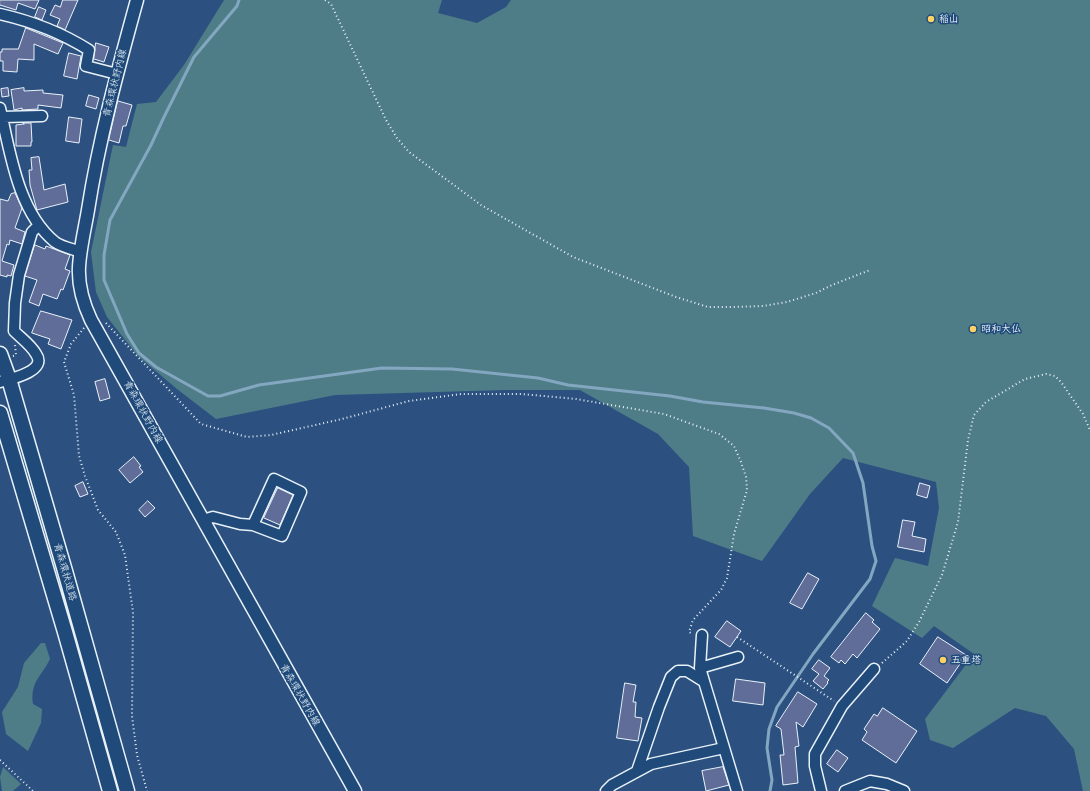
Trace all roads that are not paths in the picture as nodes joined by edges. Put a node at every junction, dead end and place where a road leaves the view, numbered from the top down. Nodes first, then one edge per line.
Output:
1 (137, 0) edge
2 (0, 14) edge
3 (117, 74) junction
4 (1, 113) edge
5 (42, 116) dead end
6 (39, 225) junction
7 (81, 252) junction
8 (1, 356) edge
9 (5, 381) edge
10 (0, 413) edge
11 (203, 520) junction
12 (253, 525) junction
13 (702, 635) road end
14 (738, 657) dead end
15 (700, 668) junction
16 (874, 669) road end
17 (703, 680) junction
18 (724, 748) junction
19 (637, 771) junction
20 (110, 791) edge
21 (126, 791) edge
22 (355, 791) edge
23 (606, 791) edge
24 (737, 791) edge
25 (821, 791) edge
26 (845, 791) edge
27 (904, 791) edge

1 - 3 main road, 青森環状野内線
2 - 3 street
3 - 7 main road, 青森環状野内線
4 - 5 street
4 - 6 street
6 - 7 street
6 - 9 street
7 - 11 main road, 青森環状野内線
8 - 9 highway, 青森環状道路
9 - 21 highway, 青森環状道路
10 - 20 highway, 青森環状道路
11 - 12 street
11 - 22 main road, 青森環状野内線
12 - 12 street
13 - 15 street
14 - 15 street
15 - 17 street
16 - 25 street
17 - 18 street
17 - 19 street
18 - 19 street
18 - 24 street
19 - 23 street
26 - 27 street

